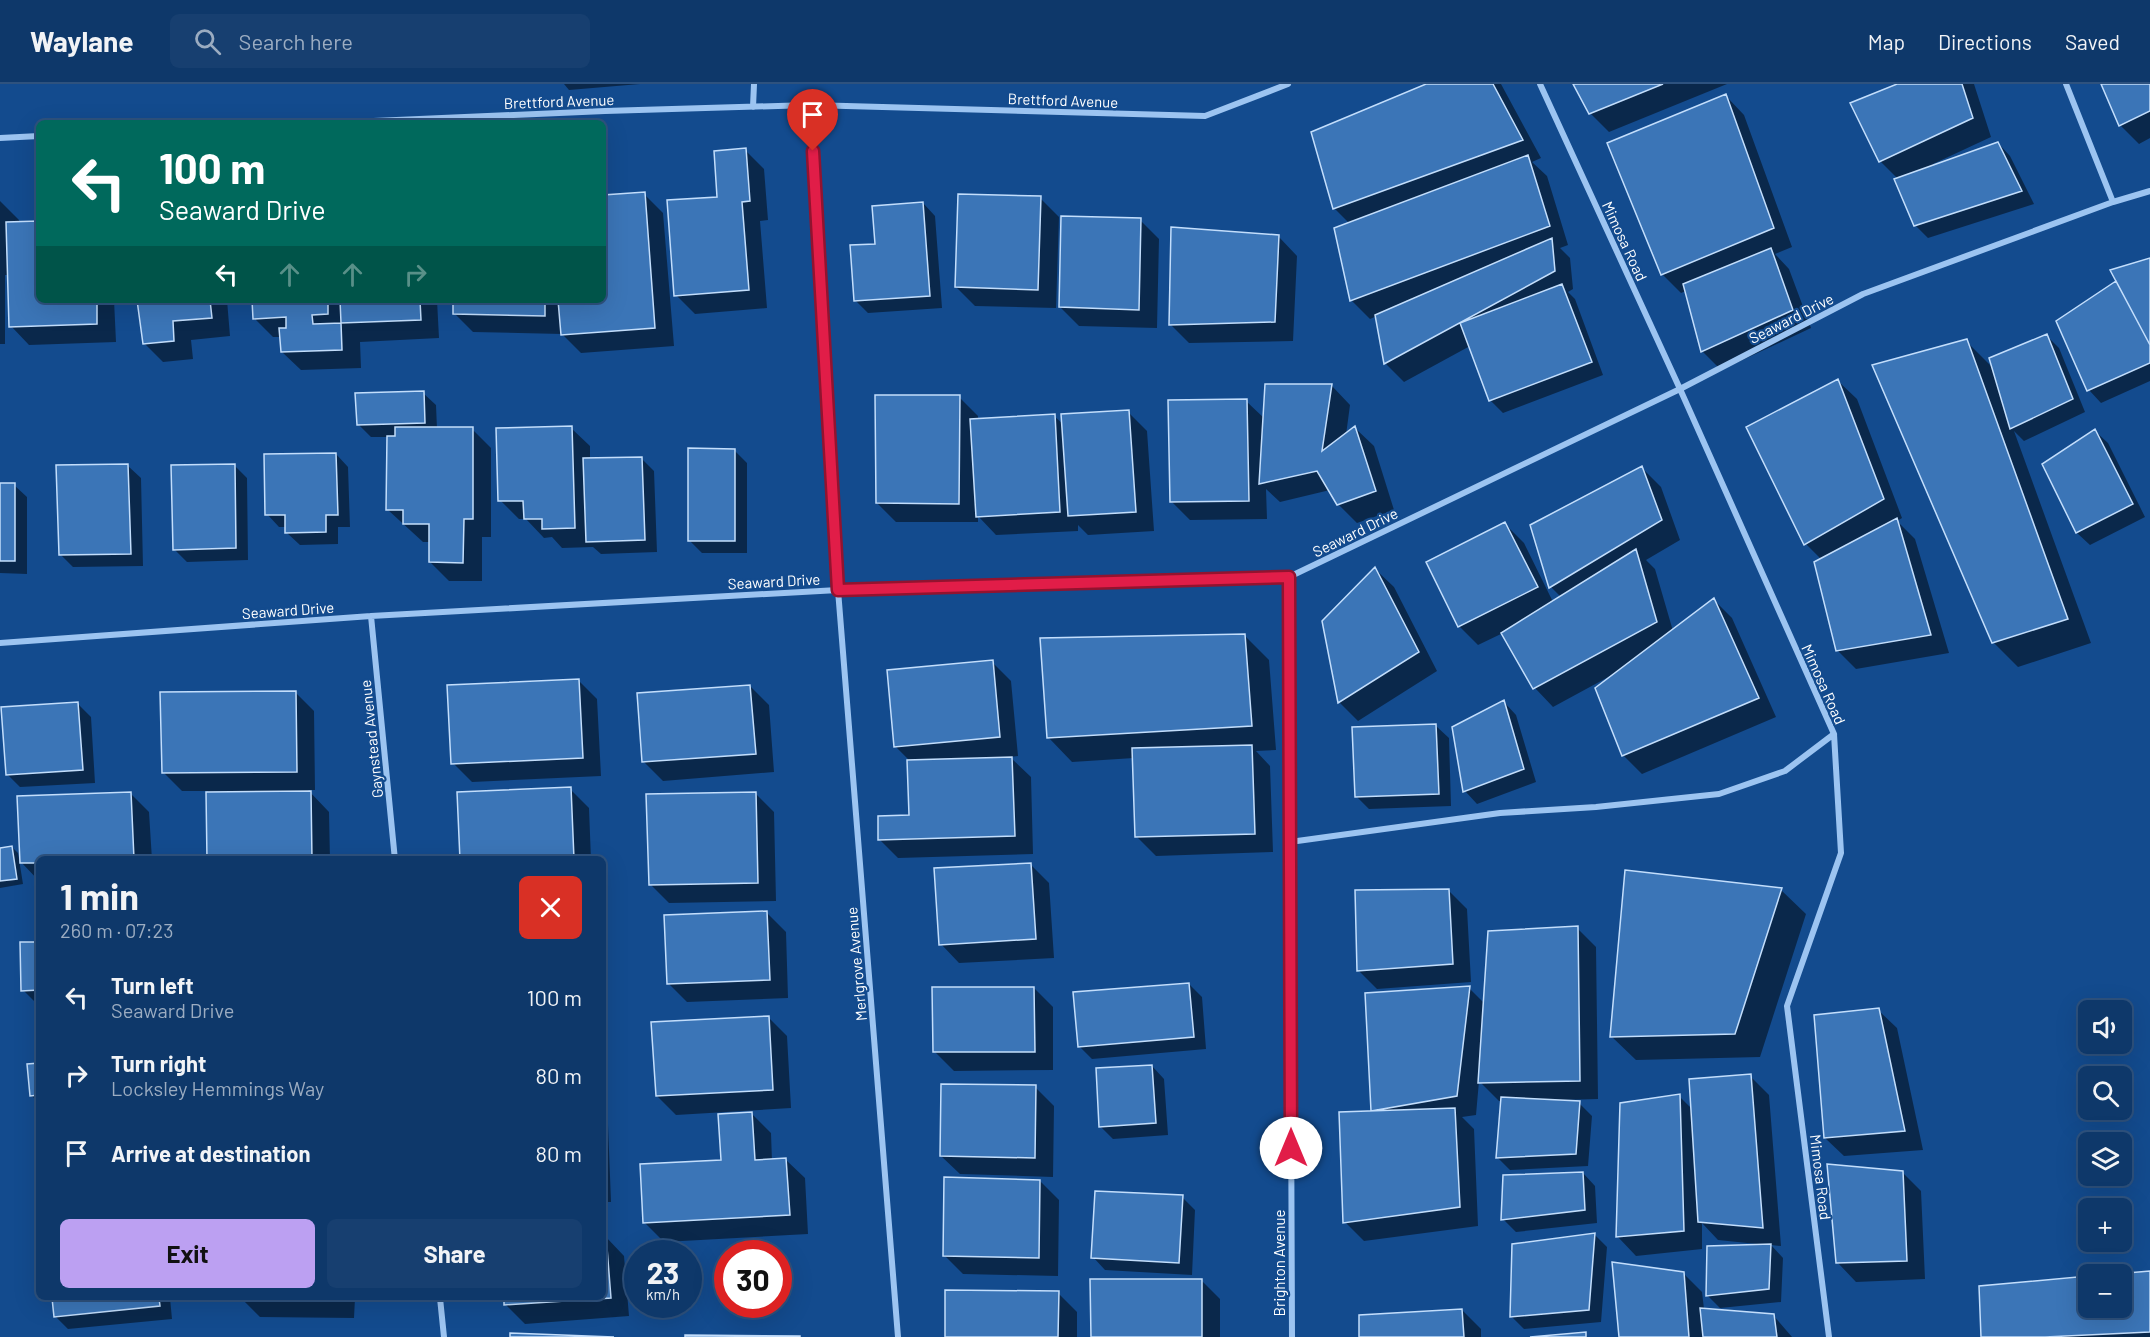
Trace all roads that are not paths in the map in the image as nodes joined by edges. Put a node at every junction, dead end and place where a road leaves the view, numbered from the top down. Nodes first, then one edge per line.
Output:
1 (754, 84) edge
2 (1288, 84) edge
3 (1540, 84) edge
4 (2066, 84) edge
5 (810, 105) junction
6 (753, 107) junction
7 (397, 120) edge
8 (36, 136) edge
9 (0, 138) edge
10 (2150, 191) edge
11 (2113, 202) junction
12 (1680, 389) junction
13 (1289, 577) junction
14 (838, 590) junction
15 (371, 616) junction
16 (0, 643) edge
17 (1834, 734) junction
18 (1290, 842) junction
19 (395, 856) edge
20 (440, 1300) edge
21 (444, 1337) edge
22 (898, 1337) edge
23 (1292, 1337) edge
24 (1829, 1337) edge

1 - 6 street
2 - 5 street, Brettford Avenue
3 - 12 street, Mimosa Road
4 - 11 street
5 - 6 street, Brettford Avenue
5 - 14 street, Merlgrove Avenue
6 - 7 street, Brettford Avenue
8 - 9 street
10 - 11 street, Seaward Drive
11 - 12 street, Seaward Drive
12 - 13 street, Seaward Drive
12 - 17 street, Mimosa Road
13 - 14 street, Seaward Drive
13 - 18 street, Brighton Avenue
14 - 15 street, Seaward Drive
14 - 22 street, Merlgrove Avenue
15 - 16 street, Seaward Drive
15 - 19 street, Gaynstead Avenue
17 - 18 street
17 - 24 street, Mimosa Road
18 - 23 street, Brighton Avenue
20 - 21 street

